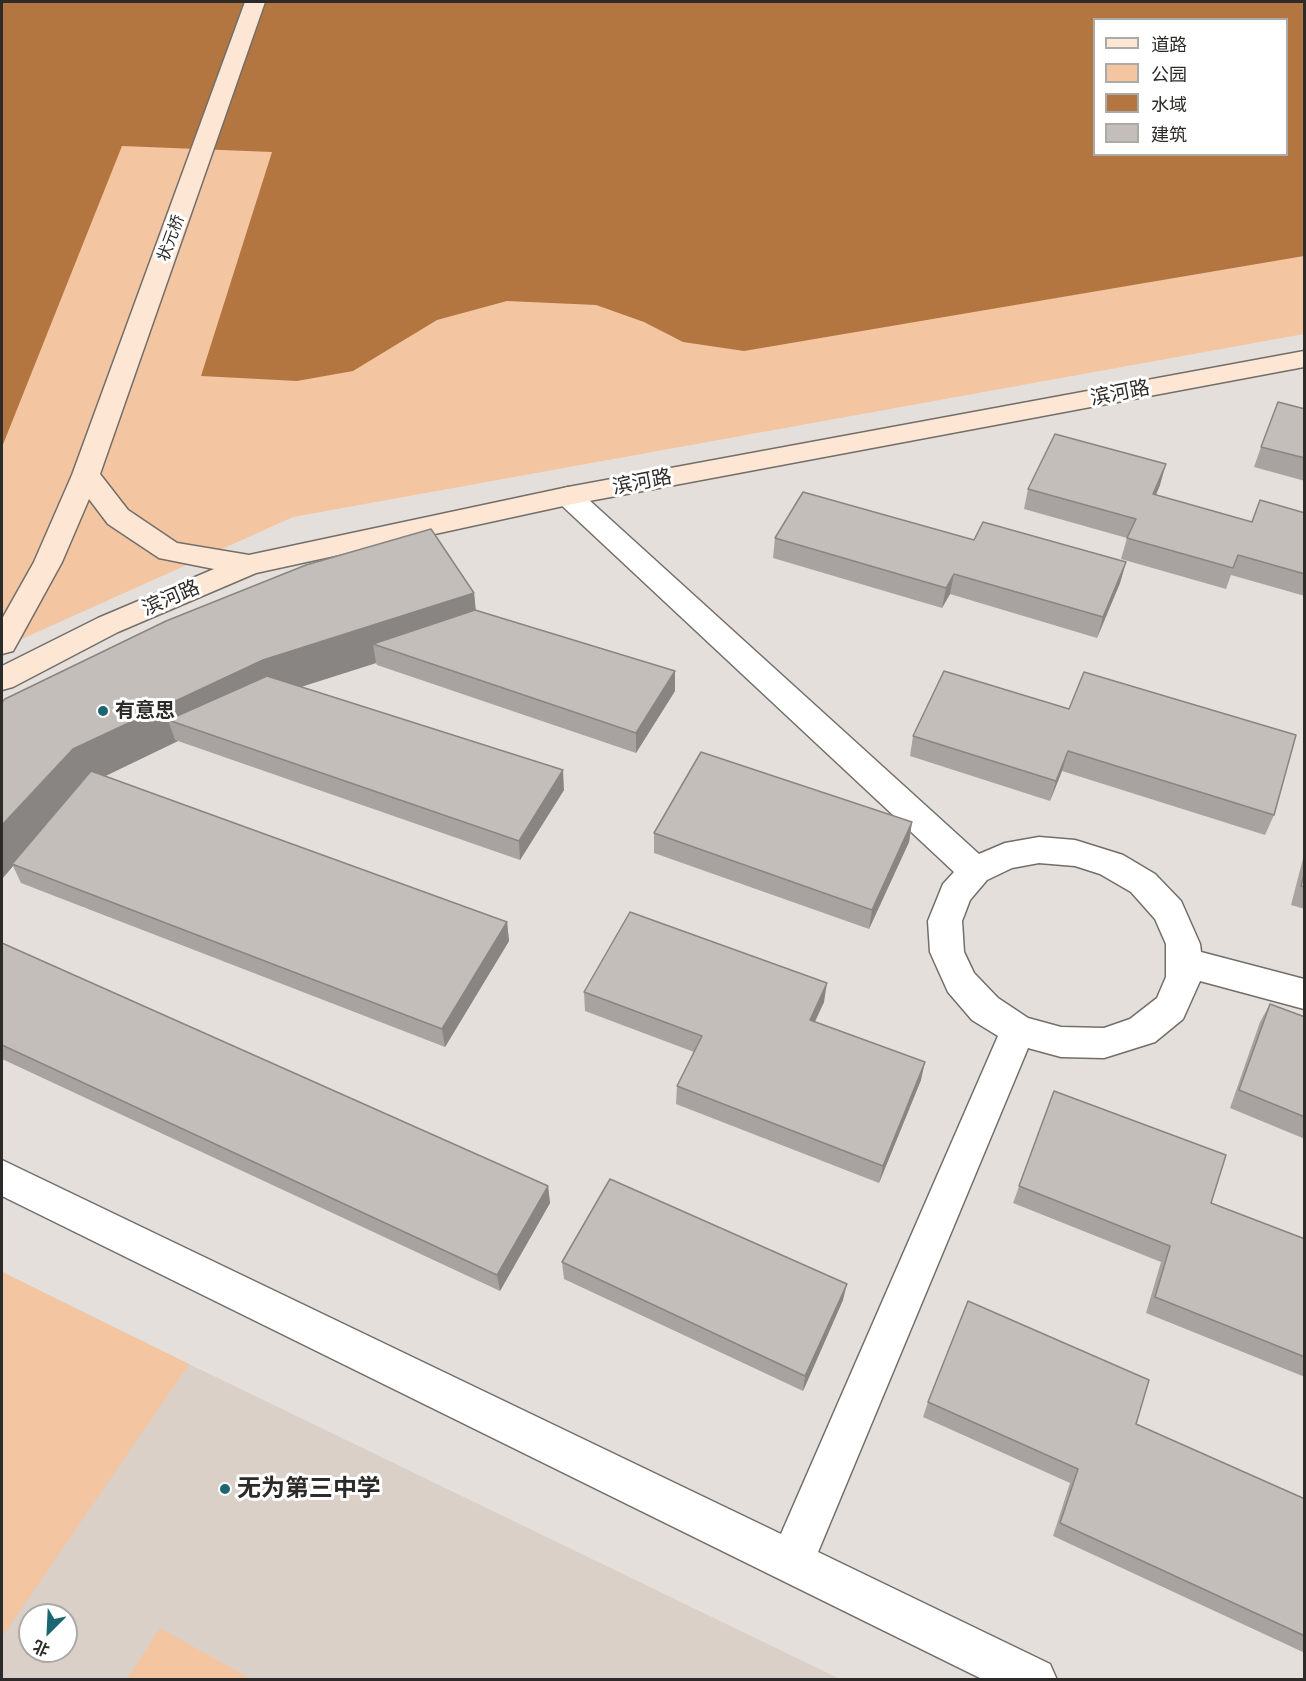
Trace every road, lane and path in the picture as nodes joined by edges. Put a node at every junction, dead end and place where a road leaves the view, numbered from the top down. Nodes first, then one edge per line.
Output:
1 (255, 2) edge
2 (1305, 359) edge
3 (86, 475) junction
4 (568, 496) junction
5 (249, 565) junction
6 (2, 644) edge
7 (2, 679) edge
8 (975, 871) junction
9 (1184, 962) junction
10 (1305, 994) edge
11 (1018, 1030) junction
12 (2, 1178) edge
13 (791, 1562) junction
14 (1034, 1680) edge

1 - 3 street, 状元桥
2 - 4 street, 滨河路
3 - 5 street
3 - 6 street, 状元桥
4 - 5 street, 滨河路
4 - 8 street
5 - 7 street, 滨河路
8 - 9 street
8 - 11 street
9 - 10 street
9 - 11 street
11 - 13 street
12 - 13 street
13 - 14 street

